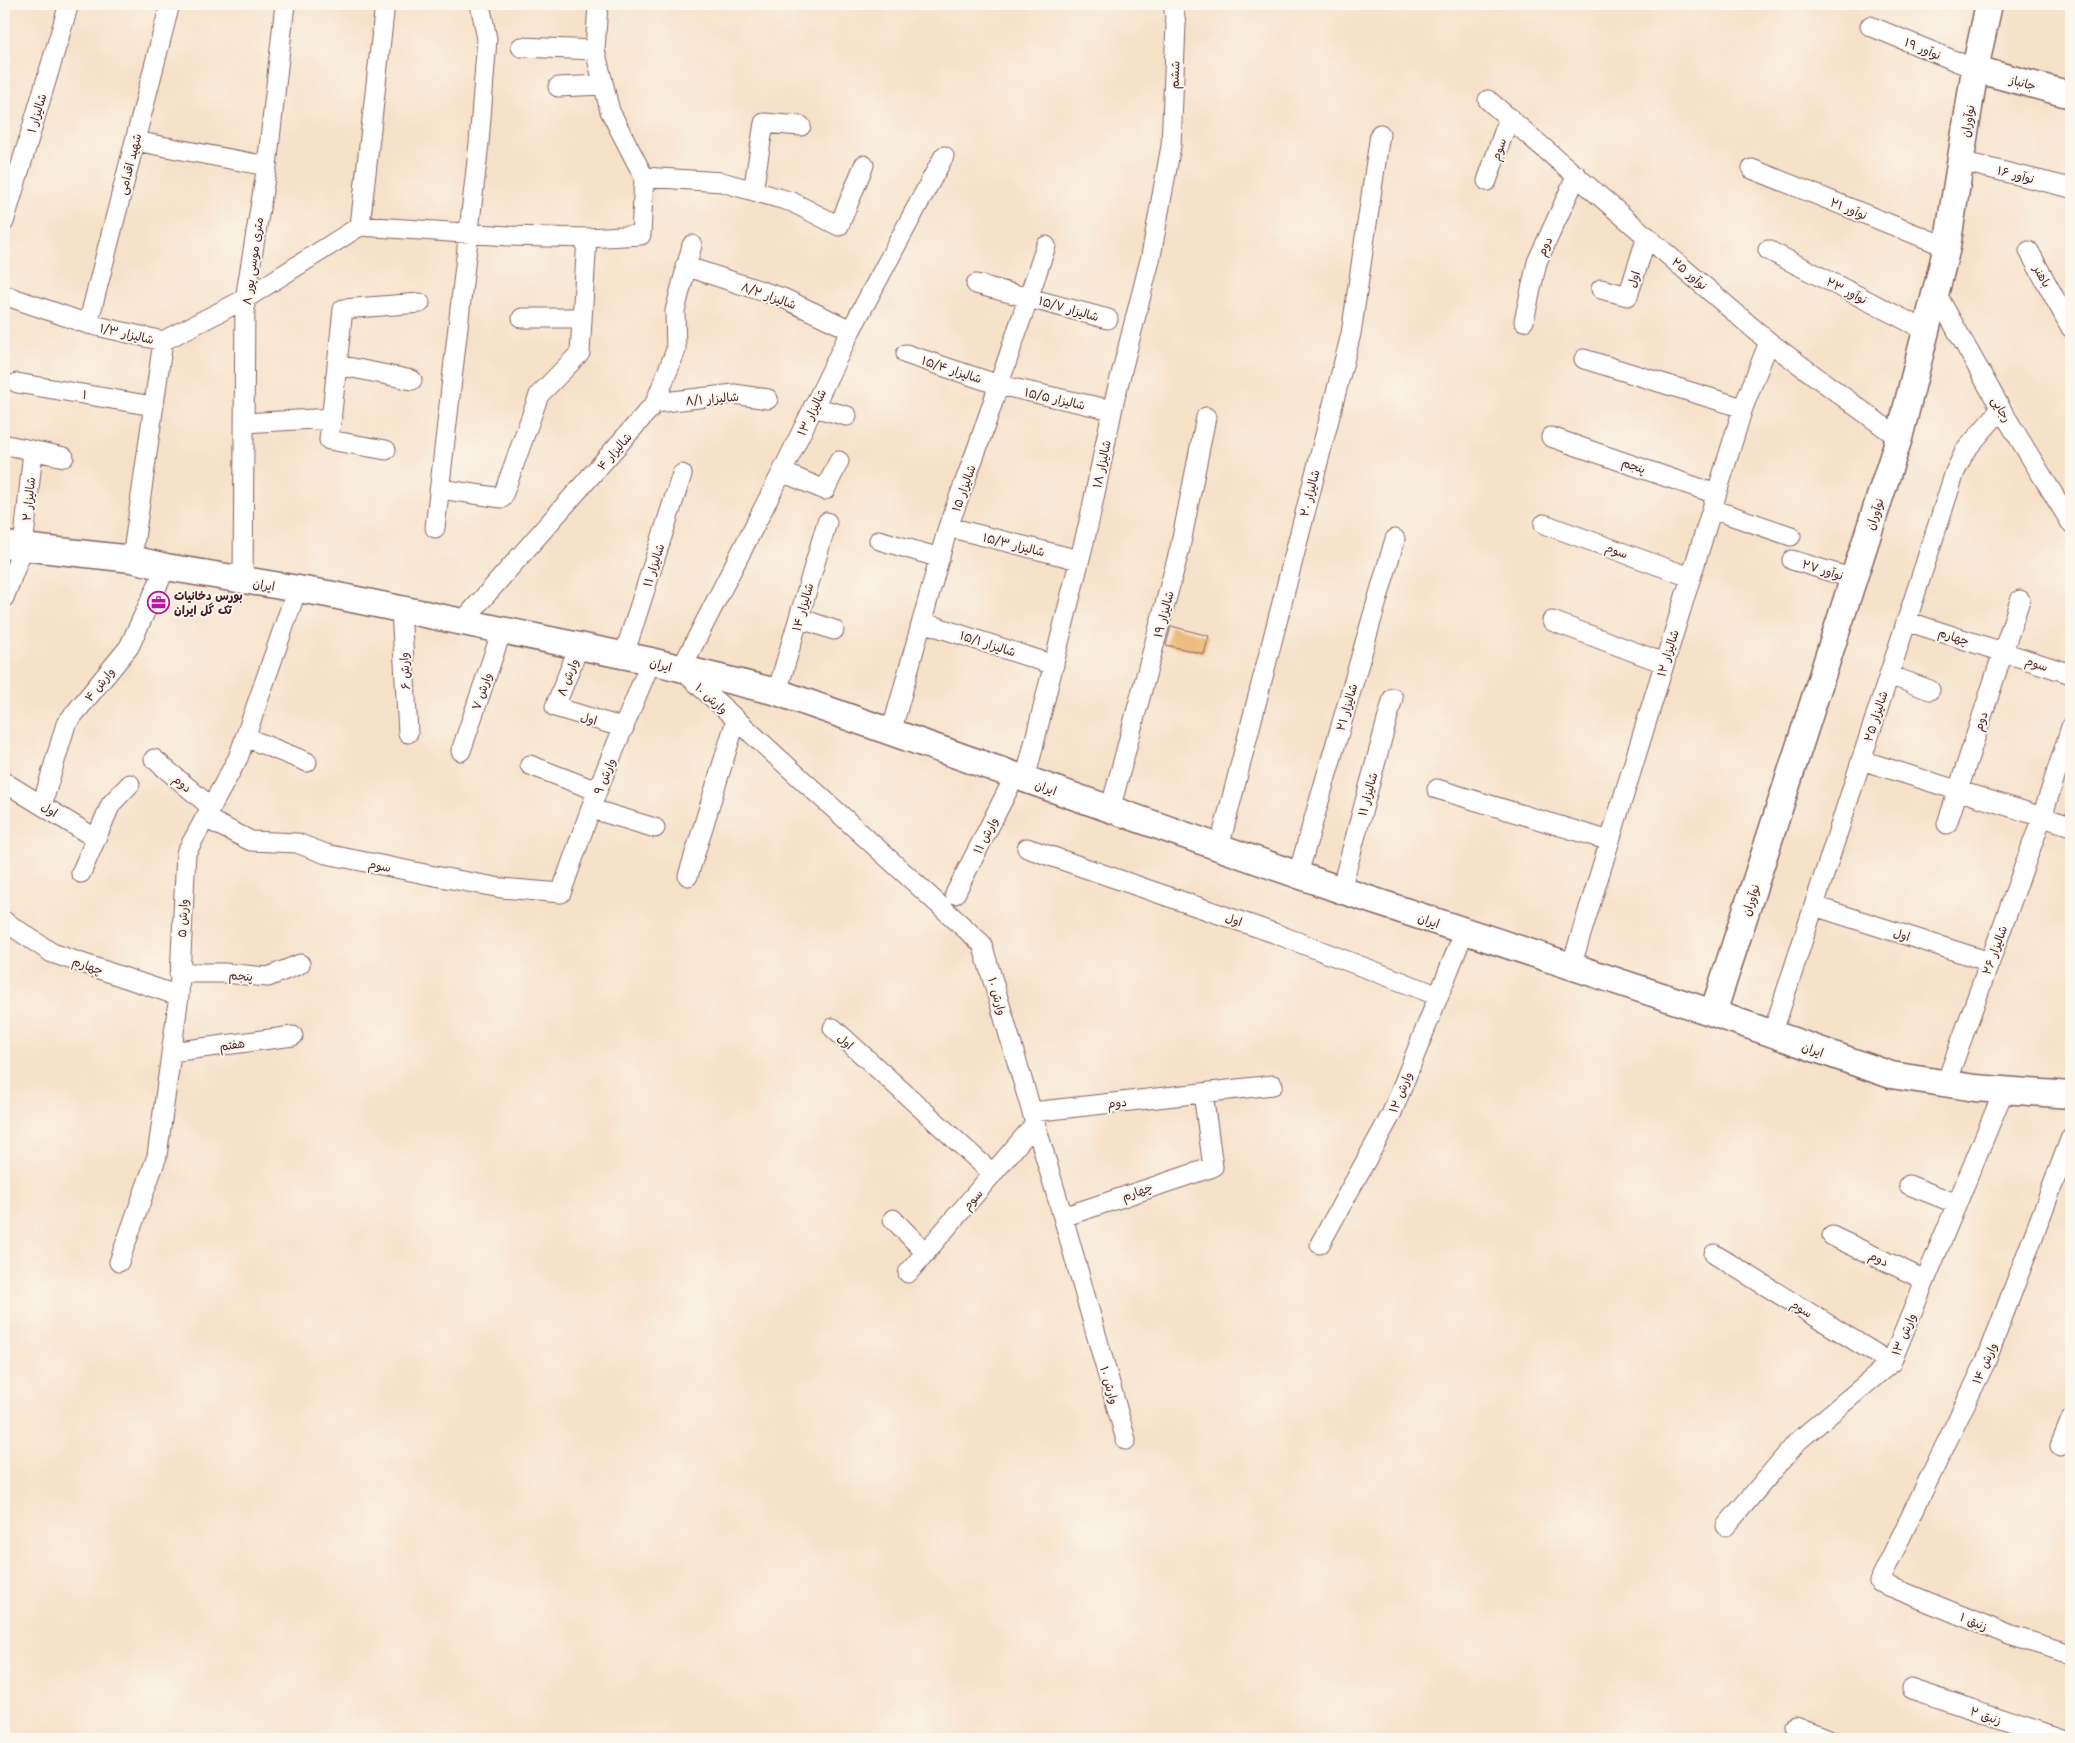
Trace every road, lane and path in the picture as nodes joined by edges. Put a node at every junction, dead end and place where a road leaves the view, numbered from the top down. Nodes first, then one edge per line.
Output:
1 (69, 4) edge
2 (170, 4) edge
3 (285, 4) edge
4 (385, 4) edge
5 (480, 4) edge
6 (598, 4) edge
7 (1173, 4) edge
8 (1989, 4) edge
9 (1870, 26) dead end
10 (521, 47) dead end
11 (595, 50) junction
12 (1975, 69) junction
13 (603, 85) junction
14 (558, 87) dead end
15 (2071, 95) edge
16 (1488, 100) dead end
17 (1509, 117) junction
18 (801, 126) dead end
19 (1380, 134) dead end
20 (135, 141) junction
21 (1171, 146) joint
22 (944, 156) dead end
23 (1960, 161) junction
24 (864, 165) dead end
25 (267, 166) junction
26 (1752, 169) dead end
27 (1576, 175) junction
28 (644, 177) junction
29 (1487, 181) dead end
30 (2071, 188) edge
31 (754, 191) junction
32 (4, 222) edge
33 (360, 226) junction
34 (470, 233) junction
35 (1648, 236) junction
36 (587, 238) junction
37 (692, 245) dead end
38 (1046, 246) dead end
39 (1947, 247) junction
40 (1768, 250) dead end
41 (2029, 251) dead end
42 (685, 266) junction
43 (976, 284) dead end
44 (1601, 289) dead end
45 (1936, 293) junction
46 (4, 295) edge
47 (1029, 297) junction
48 (245, 299) junction
49 (420, 303) dead end
50 (522, 318) dead end
51 (582, 318) junction
52 (1108, 319) dead end
53 (1524, 321) dead end
54 (88, 324) junction
55 (2071, 328) edge
56 (851, 330) junction
57 (1926, 331) junction
58 (163, 341) junction
59 (1769, 342) junction
60 (906, 354) dead end
61 (1584, 359) dead end
62 (338, 365) junction
63 (412, 380) dead end
64 (17, 383) dead end
65 (999, 385) junction
66 (768, 399) dead end
67 (655, 403) junction
68 (154, 406) junction
69 (813, 407) junction
70 (1744, 408) junction
71 (2001, 409) junction
72 (1112, 410) junction
73 (847, 416) dead end
74 (1206, 416) dead end
75 (332, 418) junction
76 (244, 423) junction
77 (1551, 437) dead end
78 (1899, 438) junction
79 (7, 446) dead end
80 (386, 450) dead end
81 (33, 451) junction
82 (64, 457) dead end
83 (839, 461) dead end
84 (782, 472) junction
85 (682, 474) dead end
86 (440, 489) junction
87 (1714, 502) junction
88 (827, 522) dead end
89 (2071, 523) edge
90 (1544, 524) dead end
91 (948, 527) junction
92 (435, 528) dead end
93 (1791, 536) dead end
94 (1395, 538) dead end
95 (879, 540) dead end
96 (13, 547) edge
97 (940, 558) junction
98 (132, 559) junction
99 (1079, 560) junction
100 (1792, 560) dead end
101 (166, 567) junction
102 (1690, 577) junction
103 (1854, 579) junction
104 (243, 580) junction
105 (296, 589) junction
106 (4, 598) edge
107 (2020, 600) dead end
108 (401, 609) junction
109 (799, 618) junction
110 (463, 621) junction
111 (1552, 621) dead end
112 (1906, 621) junction
113 (922, 622) junction
114 (502, 630) junction
115 (834, 630) dead end
116 (579, 646) junction
117 (2002, 652) junction
118 (624, 655) junction
119 (651, 661) junction
120 (1664, 662) junction
121 (1054, 665) junction
122 (681, 670) junction
123 (2071, 674) edge
124 (1889, 675) junction
125 (1930, 690) dead end
126 (777, 692) junction
127 (1393, 698) dead end
128 (555, 707) joint
129 (736, 720) junction
130 (2071, 727) edge
131 (624, 728) junction
132 (408, 733) dead end
133 (891, 733) junction
134 (245, 737) junction
135 (461, 751) dead end
136 (154, 759) dead end
137 (1861, 760) junction
138 (307, 762) dead end
139 (530, 766) dead end
140 (1020, 778) junction
141 (4, 782) edge
142 (130, 784) dead end
143 (1437, 789) dead end
144 (1958, 790) junction
145 (597, 791) junction
146 (42, 805) junction
147 (592, 809) junction
148 (1110, 810) junction
149 (208, 813) junction
150 (2042, 817) junction
151 (1947, 824) dead end
152 (2071, 826) edge
153 (654, 828) dead end
154 (95, 838) junction
155 (1610, 841) junction
156 (1027, 848) dead end
157 (1219, 848) junction
158 (81, 873) dead end
159 (1298, 874) junction
160 (688, 876) dead end
161 (1341, 890) junction
162 (561, 892) joint
163 (955, 894) dead end
164 (1814, 906) junction
165 (4, 921) edge
166 (1464, 932) junction
167 (1990, 962) junction
168 (300, 964) dead end
169 (1571, 967) junction
170 (179, 973) junction
171 (179, 996) junction
172 (1439, 996) junction
173 (1713, 1013) junction
174 (833, 1028) dead end
175 (1772, 1035) junction
176 (293, 1036) dead end
177 (171, 1052) junction
178 (1946, 1084) junction
179 (1273, 1085) dead end
180 (2004, 1090) junction
181 (1203, 1093) junction
182 (2071, 1095) edge
183 (1033, 1118) junction
184 (2071, 1137) edge
185 (993, 1174) junction
186 (1909, 1185) dead end
187 (1957, 1204) junction
188 (1063, 1217) junction
189 (893, 1219) dead end
190 (1832, 1236) dead end
191 (1320, 1244) dead end
192 (926, 1253) junction
193 (1714, 1254) dead end
194 (119, 1262) dead end
195 (908, 1273) dead end
196 (1925, 1280) junction
197 (1890, 1363) junction
198 (2071, 1419) edge
199 (1126, 1440) dead end
200 (2060, 1446) dead end
201 (1726, 1526) dead end
202 (1879, 1582) joint
203 (2071, 1654) edge
204 (1911, 1689) dead end
205 (1795, 1726) dead end
206 (1828, 1739) edge
207 (2062, 1739) edge

1 - 32 street, شاليزار ۱
2 - 20 street, شهید اقدامی
3 - 25 street, ۸ متری موسی پور
4 - 33 street
5 - 34 street
6 - 11 street
7 - 21 street, ششم
8 - 12 street, نوآوران
9 - 12 street, نوآور ۱۹
10 - 11 street
11 - 13 street
12 - 15 street, جانباز
12 - 23 street, نوآوران
13 - 14 street
13 - 28 street
16 - 17 street, نوآور ۲۵
17 - 27 street, نوآور ۲۵
17 - 29 street, سوم
18 - 31 street
19 - 157 street, شالیزار ۲۰
20 - 25 street
20 - 54 street, شهید اقدامی
21 - 72 street, شالیزار ۱۸
22 - 56 street, شالیزار ۱۳
23 - 30 street, نوآور ۱۶
23 - 39 street, نوآوران
24 - 31 street
25 - 48 street, ۸ متری موسی پور
26 - 39 street, نوآور ۲۱
27 - 35 street, نوآور ۲۵
27 - 53 street, دوم
28 - 31 street
28 - 36 street
33 - 34 street
33 - 48 street, شالیزار ۱/۳
34 - 36 street
34 - 86 street
35 - 44 street, اول
35 - 59 street, نوآور ۲۵
36 - 51 street
37 - 42 street, شالیزار ۴
38 - 47 street, شالیزار ۱۵
39 - 45 street, نوآوران
40 - 57 street, نوآور ۲۳
41 - 55 street, باهنر
42 - 56 street, شالیزار ۸/۲
42 - 67 street, شالیزار ۴
43 - 47 street, شالیزار ۱۵/۷
45 - 57 street, نوآوران
45 - 71 street, رجایی
46 - 54 street, شالیزار ۱/۳
47 - 52 street, شالیزار ۱۵/۷
47 - 65 street, شالیزار ۱۵
48 - 58 street, شالیزار ۱/۳
48 - 76 street, ۸ متری موسی پور
49 - 62 street
50 - 51 street
51 - 86 street
54 - 58 street, شالیزار ۱/۳
56 - 69 street, شالیزار ۱۳
57 - 78 street, نوآوران
58 - 68 street
59 - 70 street, شالیزار ۱۲
59 - 78 street, نوآور ۲۵
60 - 65 street, شالیزار ۱۵/۴
61 - 70 street
62 - 63 street
62 - 75 street
64 - 68 street, ۱
65 - 72 street, شالیزار ۱۵/۵
65 - 91 street, شالیزار ۱۵
66 - 67 street, شالیزار ۸/۱
67 - 110 street, شالیزار ۴
68 - 98 street
69 - 73 street
69 - 84 street, شالیزار ۱۳
70 - 87 street, شالیزار ۱۲
71 - 89 street, رجایی
71 - 112 street, شالیزار ۲۵
72 - 99 street, شالیزار ۱۸
74 - 148 street, شالیزار ۱۹
75 - 76 street
75 - 80 street
76 - 104 street, ۸ متری موسی پور
77 - 87 street, پنجم
78 - 103 street, نوآوران
79 - 81 street
81 - 82 street
81 - 96 street, شاليزار ۲
83 - 84 street
84 - 122 street, شالیزار ۱۳
85 - 118 street, شالیزار ۱۱
86 - 92 street
87 - 93 street
87 - 102 street, شالیزار ۱۲
88 - 109 street, شالیزار ۱۴
90 - 102 street, سوم
91 - 97 street, شالیزار ۱۵
91 - 99 street, شالیزار ۱۵/۳
94 - 159 street, شالیزار ۲۱
95 - 97 street
96 - 98 street, ایران
96 - 106 street, شاليزار ۲
97 - 113 street, شالیزار ۱۵
98 - 101 street, ایران
99 - 121 street, شالیزار ۱۸
100 - 103 street, نوآور ۲۷
101 - 104 street, ایران
101 - 146 street, وارش ۴
102 - 120 street, شالیزار ۱۲
103 - 173 street, نوآوران
104 - 105 street, ایران
105 - 108 street, ایران
105 - 134 street, وارش ۵
107 - 117 street
108 - 110 street, ایران
108 - 132 street, وارش ۶
109 - 115 street
109 - 126 street, شالیزار ۱۴
110 - 114 street, ایران
111 - 120 street
112 - 117 street, چهارم
112 - 124 street, شالیزار ۲۵
113 - 121 street, شالیزار ۱۵/۱
113 - 133 street, شالیزار ۱۵
114 - 116 street, ایران
114 - 135 street, وارش ۷
116 - 118 street, ایران
116 - 128 street, وارش ۸
117 - 123 street, سوم
117 - 144 street, دوم
118 - 119 street, ایران
119 - 122 street, ایران
119 - 131 street, وارش ۹
120 - 155 street, شالیزار ۱۲
121 - 140 street, شالیزار ۱۸
122 - 126 street, ایران
122 - 129 street, وارش ۱۰
124 - 125 street
124 - 137 street, شالیزار ۲۵
126 - 133 street, ایران
127 - 161 street, شالیزار ۱۱
128 - 131 street, اول
129 - 160 street
129 - 183 street, وارش ۱۰
130 - 150 street, شالیزار ۲۶
131 - 145 street, وارش ۹
133 - 140 street, ایران
134 - 138 street
134 - 149 street, وارش ۵
136 - 149 street, دوم
137 - 144 street
137 - 164 street, شالیزار ۲۵
139 - 145 street
140 - 148 street, ایران
140 - 163 street, وارش ۱۱
141 - 146 street, اول
142 - 154 street
143 - 155 street
144 - 150 street
144 - 151 street
145 - 147 street, وارش ۹
146 - 154 street, اول
147 - 153 street
147 - 162 street, وارش ۹
148 - 157 street, ایران
149 - 162 street, سوم
149 - 170 street, وارش ۵
150 - 152 street
150 - 167 street, شالیزار ۲۶
154 - 158 street
155 - 169 street, شالیزار ۱۲
156 - 172 street, اول
157 - 159 street, ایران
159 - 161 street, ایران
161 - 166 street, ایران
164 - 167 street, اول
164 - 175 street, شالیزار ۲۵
165 - 171 street, چهارم
166 - 169 street, ایران
166 - 172 street, وارش ۱۲
167 - 178 street, شالیزار ۲۶
168 - 170 street, پنجم
169 - 173 street, ایران
170 - 171 street, وارش ۵
171 - 177 street, وارش ۵
172 - 191 street, وارش ۱۲
173 - 175 street, ایران
174 - 185 street, اول
175 - 178 street, ایران
176 - 177 street, هفتم
177 - 194 street, وارش ۵
178 - 180 street, ایران
179 - 181 street, دوم
180 - 182 street, ایران
180 - 187 street, وارش ۱۳
181 - 183 street, دوم
181 - 188 street, چهارم
183 - 185 street, سوم
183 - 188 street, وارش ۱۰
184 - 202 street, وارش ۱۴
185 - 192 street, سوم
186 - 187 street
187 - 196 street, وارش ۱۳
188 - 199 street, وارش ۱۰
189 - 192 street
190 - 196 street, دوم
192 - 195 street, سوم
193 - 197 street, سوم
196 - 197 street, وارش ۱۳
197 - 201 street, وارش ۱۳
198 - 200 street
202 - 203 street, زنبق ۱
204 - 207 street, زنبق ۲
205 - 206 street

